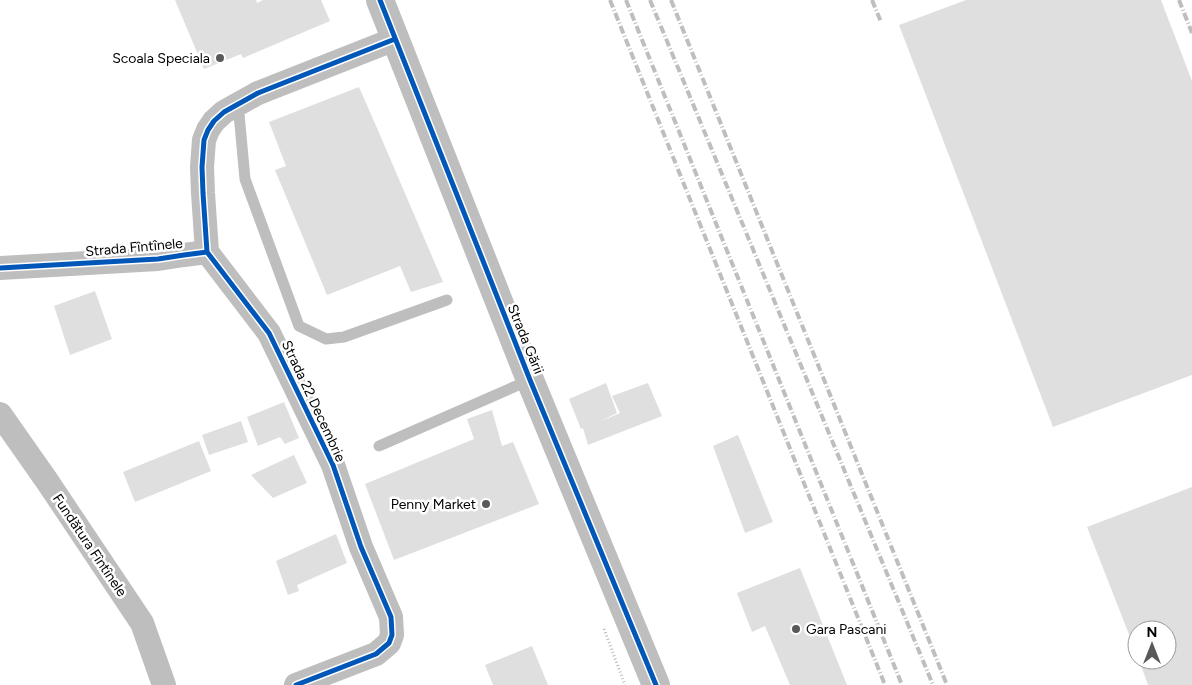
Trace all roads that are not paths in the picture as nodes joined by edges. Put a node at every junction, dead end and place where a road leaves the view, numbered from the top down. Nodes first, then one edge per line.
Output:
1 (380, 0) edge
2 (395, 39) junction
3 (238, 103) junction
4 (207, 252) junction
5 (0, 268) edge
6 (447, 300) dead end
7 (530, 380) junction
8 (0, 414) edge
9 (380, 446) dead end
10 (164, 685) edge
11 (296, 685) edge
12 (656, 685) edge

1 - 2 street, Strada Gării
2 - 3 street
2 - 7 street, Strada Gării
3 - 4 street
3 - 6 lane
4 - 5 street, Strada Fîntînele
4 - 11 street, Strada 22 Decembrie
7 - 9 lane
7 - 12 street, Strada Gării
8 - 10 street, Fundătura Fîntînele

